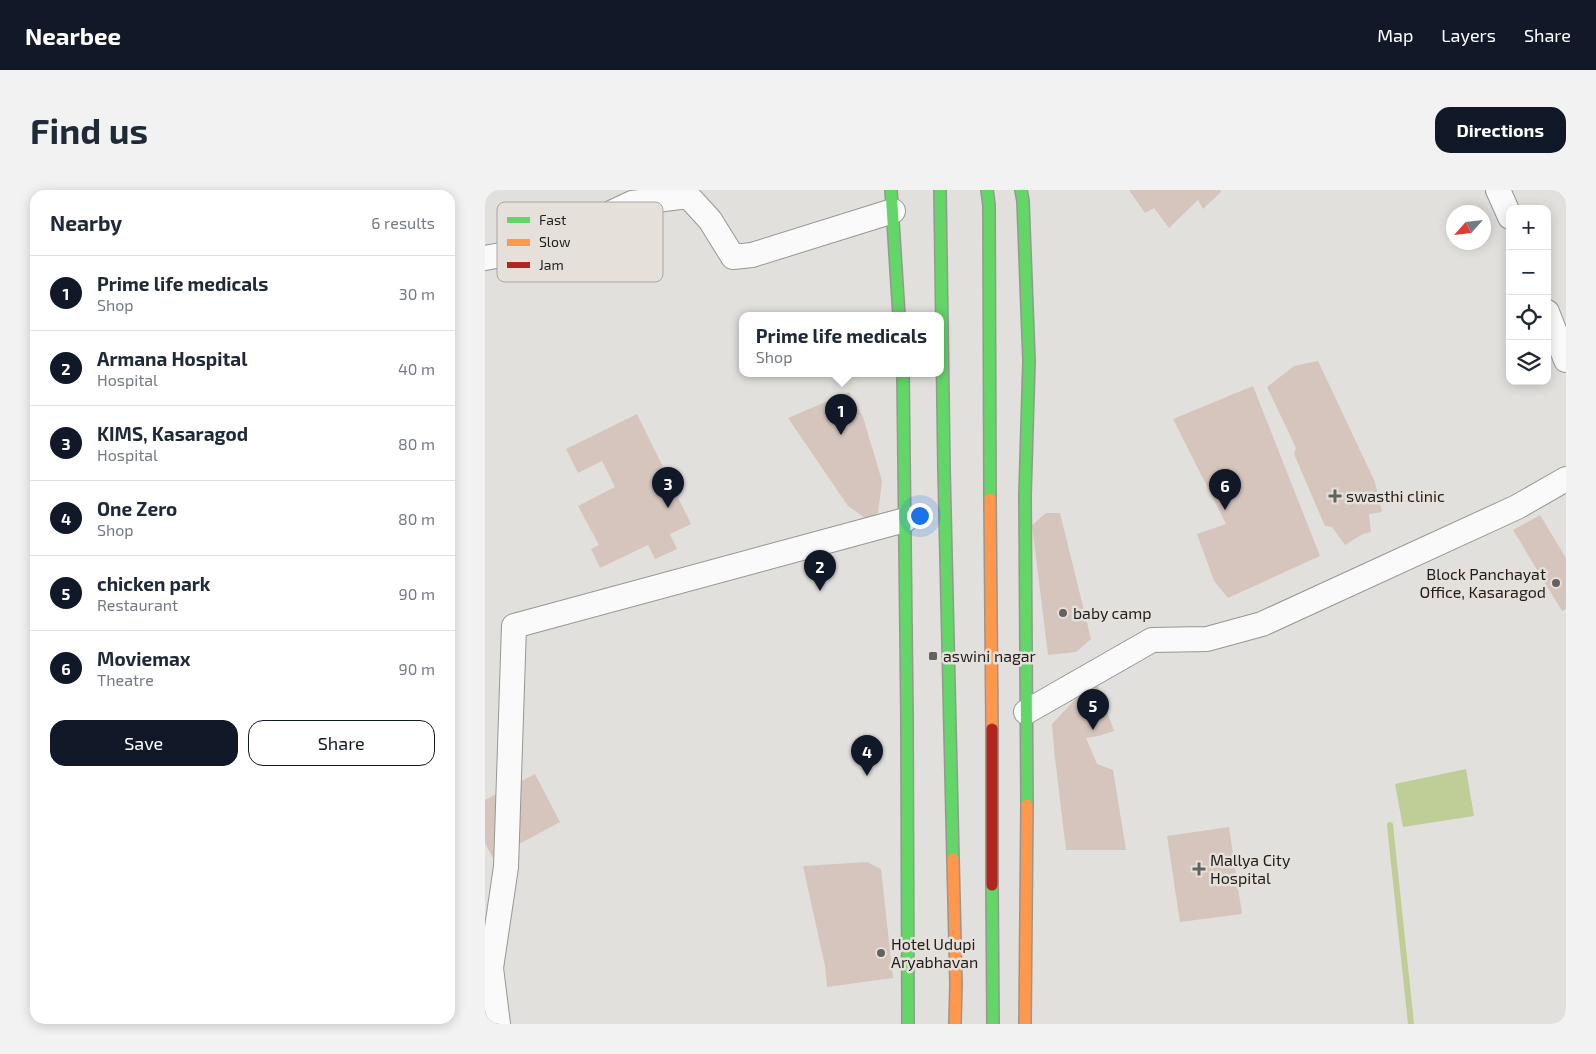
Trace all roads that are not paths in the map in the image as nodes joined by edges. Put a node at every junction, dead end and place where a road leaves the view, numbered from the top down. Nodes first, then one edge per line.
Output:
1 (939, 190) edge
2 (987, 190) edge
3 (1021, 190) edge
4 (1498, 190) edge
5 (892, 201) edge
6 (640, 202) edge
7 (1506, 207) edge
8 (899, 312) edge
9 (942, 312) edge
10 (1551, 322) edge
11 (1566, 360) edge
12 (903, 377) edge
13 (942, 377) edge
14 (1566, 478) edge
15 (905, 520) junction
16 (1026, 712) junction
17 (498, 1024) edge
18 (908, 1024) edge
19 (955, 1024) edge
20 (993, 1024) edge
21 (1025, 1024) edge

1 - 9 main road
2 - 20 main road
3 - 16 main road
4 - 7 street
5 - 6 street
5 - 8 main road
10 - 11 street
12 - 15 main road
13 - 19 main road
14 - 16 street
15 - 17 street
15 - 18 main road
16 - 21 main road

